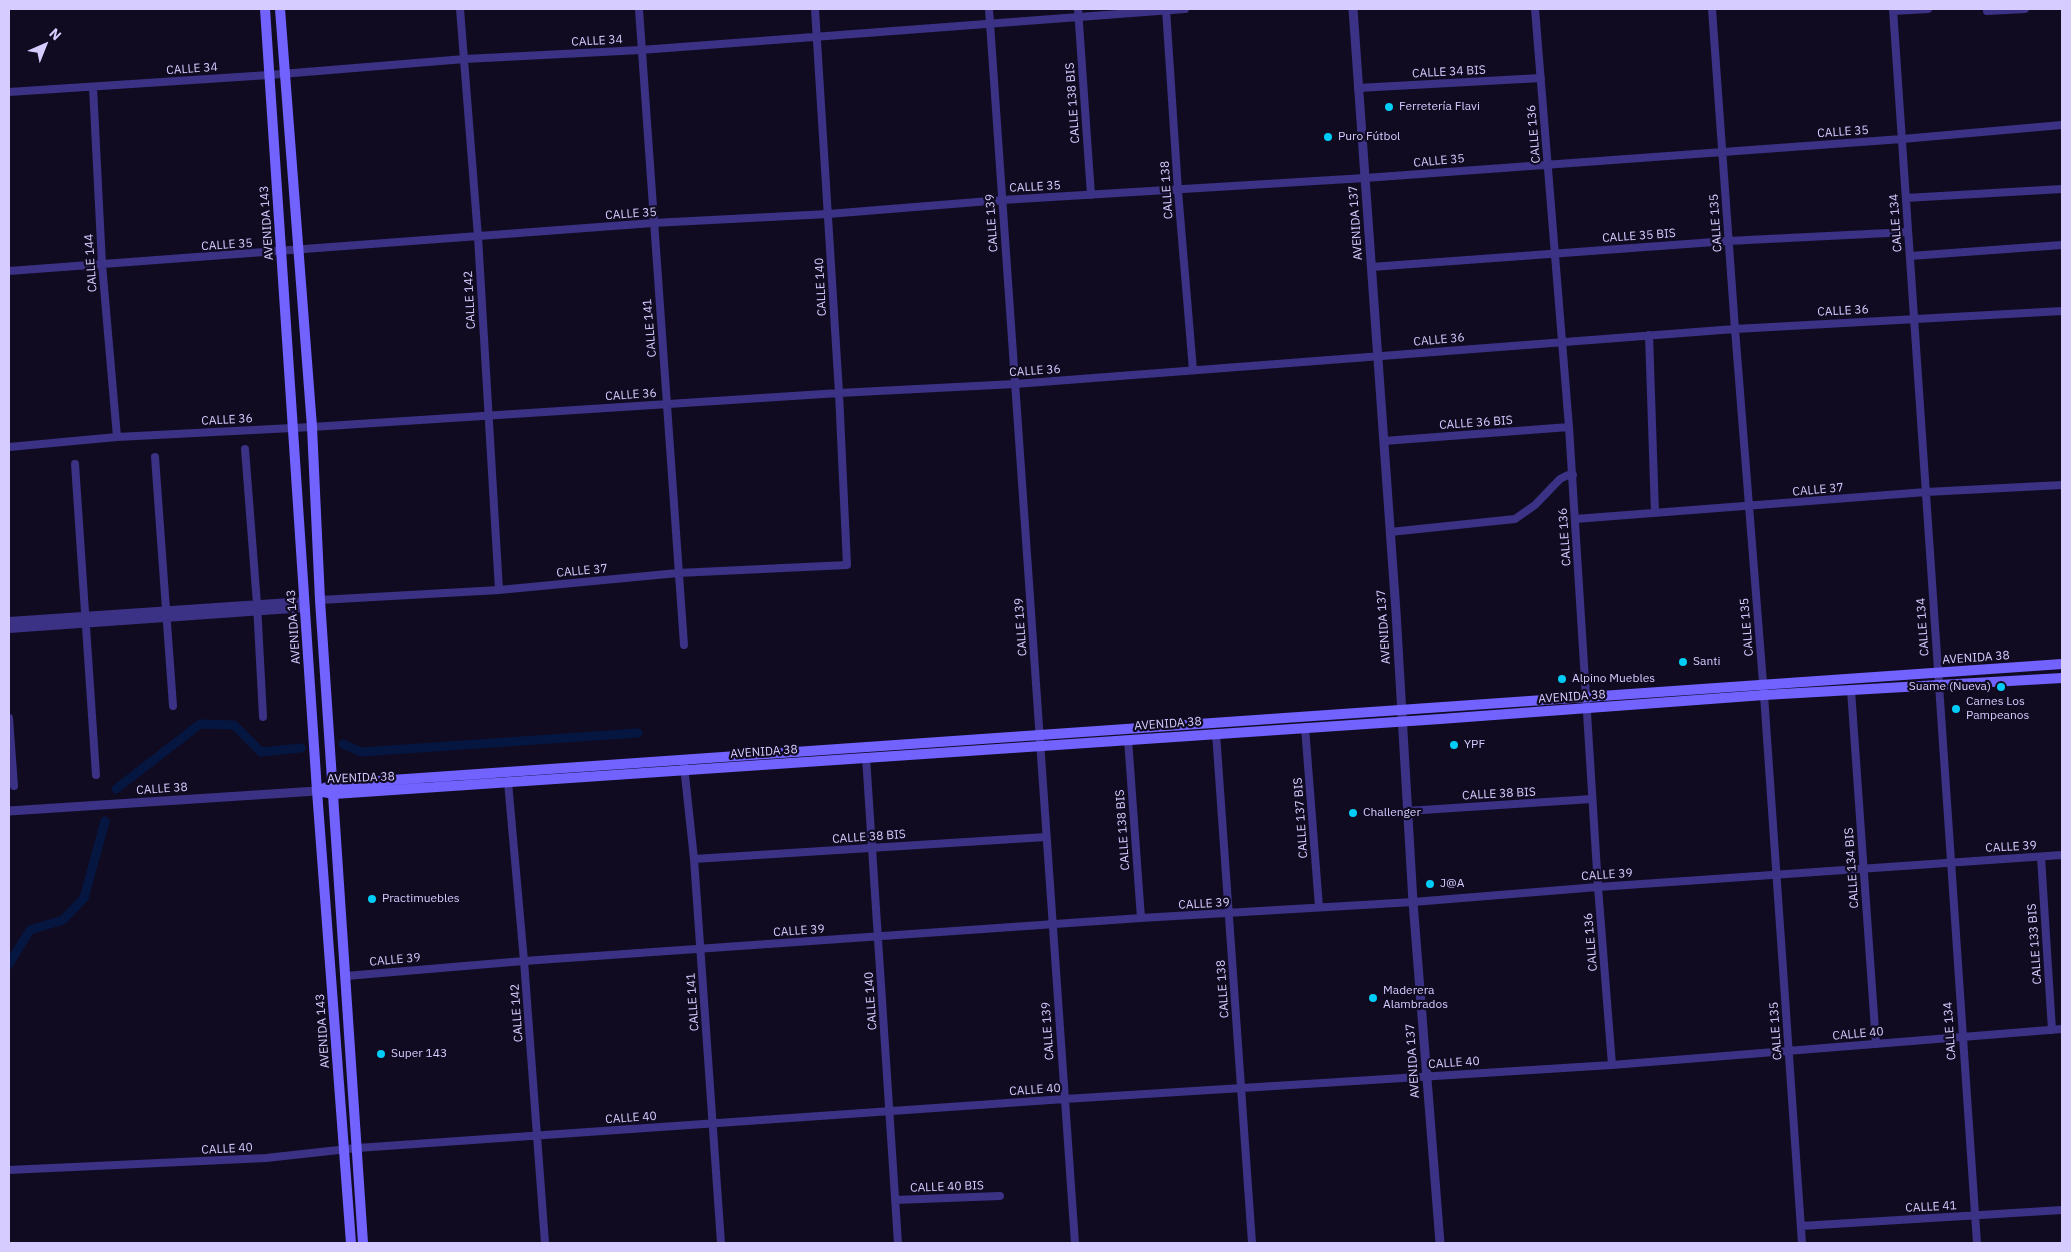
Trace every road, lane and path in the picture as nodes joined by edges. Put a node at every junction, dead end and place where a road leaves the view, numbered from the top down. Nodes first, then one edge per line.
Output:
1 (265, 9) edge
2 (280, 9) edge
3 (460, 9) edge
4 (639, 9) edge
5 (815, 9) edge
6 (989, 9) edge
7 (1166, 9) edge
8 (1185, 9) edge
9 (1353, 9) edge
10 (1535, 9) edge
11 (1712, 9) edge
12 (1928, 9) edge
13 (2025, 9) edge
14 (1893, 10) edge
15 (1987, 11) dead end
16 (1078, 13) edge
17 (990, 25) junction
18 (816, 35) junction
19 (641, 50) junction
20 (465, 58) junction
21 (285, 74) junction
22 (269, 75) junction
23 (1541, 78) junction
24 (93, 87) junction
25 (1358, 88) junction
26 (9, 92) edge
27 (2062, 126) edge
28 (1902, 139) junction
29 (1722, 152) junction
30 (1548, 164) junction
31 (1365, 178) junction
32 (2062, 189) edge
33 (1178, 191) junction
34 (1091, 195) junction
35 (1906, 198) junction
36 (1002, 200) junction
37 (828, 214) junction
38 (653, 223) junction
39 (1908, 232) junction
40 (478, 237) junction
41 (1728, 241) junction
42 (2062, 245) edge
43 (298, 249) junction
44 (281, 252) junction
45 (1555, 253) junction
46 (1910, 256) junction
47 (102, 264) junction
48 (1372, 267) junction
49 (9, 271) edge
50 (2062, 311) edge
51 (1914, 318) junction
52 (1735, 328) junction
53 (1649, 335) junction
54 (1563, 341) junction
55 (1379, 356) junction
56 (1193, 370) junction
57 (1015, 384) junction
58 (839, 393) junction
59 (668, 404) junction
60 (488, 415) junction
61 (312, 427) junction
62 (1569, 427) junction
63 (294, 428) junction
64 (117, 437) junction
65 (1384, 441) junction
66 (9, 446) edge
67 (245, 450) dead end
68 (155, 457) dead end
69 (74, 464) dead end
70 (1572, 475) junction
71 (2062, 485) edge
72 (1926, 492) junction
73 (1748, 507) junction
74 (1655, 513) junction
75 (1576, 519) junction
76 (1390, 532) junction
77 (847, 565) joint
78 (678, 574) junction
79 (499, 590) junction
80 (320, 600) junction
81 (305, 605) junction
82 (258, 608) junction
83 (167, 614) junction
84 (85, 620) junction
85 (9, 621) edge
86 (9, 629) edge
87 (684, 645) dead end
88 (2062, 664) edge
89 (1938, 674) junction
90 (2062, 678) edge
91 (1939, 685) junction
92 (1764, 690) junction
93 (1851, 690) junction
94 (1587, 696) junction
95 (172, 706) dead end
96 (1403, 709) junction
97 (1587, 709) junction
98 (263, 717) dead end
99 (9, 718) edge
100 (1403, 720) junction
101 (1305, 727) junction
102 (1216, 733) junction
103 (1040, 734) junction
104 (1128, 739) junction
105 (1041, 745) junction
106 (866, 757) junction
107 (684, 764) junction
108 (96, 774) dead end
109 (508, 782) junction
110 (14, 786) dead end
111 (334, 789) junction
112 (317, 791) junction
113 (1592, 800) junction
114 (9, 811) edge
115 (1407, 811) junction
116 (1046, 837) junction
117 (872, 848) junction
118 (2062, 855) edge
119 (2041, 857) junction
120 (694, 859) junction
121 (1950, 862) junction
122 (1863, 869) junction
123 (1776, 874) junction
124 (1598, 887) junction
125 (1413, 902) junction
126 (1319, 908) junction
127 (1230, 914) junction
128 (1140, 918) junction
129 (1051, 926) junction
130 (878, 937) junction
131 (701, 949) junction
132 (524, 961) junction
133 (346, 976) junction
134 (2062, 1029) edge
135 (2052, 1030) junction
136 (1962, 1037) junction
137 (1876, 1044) junction
138 (1788, 1051) junction
139 (1612, 1065) junction
140 (1427, 1076) junction
141 (1241, 1089) junction
142 (1065, 1099) junction
143 (890, 1112) junction
144 (712, 1124) junction
145 (537, 1136) junction
146 (357, 1148) junction
147 (344, 1150) junction
148 (9, 1170) edge
149 (1000, 1196) dead end
150 (895, 1200) junction
151 (2062, 1210) edge
152 (1976, 1216) junction
153 (1801, 1226) junction
154 (351, 1243) edge
155 (363, 1243) edge
156 (545, 1243) edge
157 (720, 1243) edge
158 (898, 1243) edge
159 (1075, 1243) edge
160 (1252, 1243) edge
161 (1440, 1243) edge
162 (1802, 1243) edge
163 (1977, 1243) edge

1 - 22 main road, AVENIDA 143
2 - 21 main road
3 - 20 street, CALLE 142
4 - 19 street, CALLE 141
5 - 18 street, CALLE 140
6 - 17 street, CALLE 139
7 - 8 street, CALLE 34
7 - 16 street, CALLE 34
7 - 33 street, CALLE 138
9 - 25 street, AVENIDA 137
10 - 23 street, CALLE 136
11 - 29 street, CALLE 135
12 - 14 street
13 - 15 street
14 - 28 street, CALLE 134
16 - 17 street, CALLE 34
16 - 34 street, CALLE 138 BIS
17 - 18 street, CALLE 34
17 - 36 street, CALLE 139
18 - 19 street, CALLE 34
18 - 37 street, CALLE 140
19 - 20 street, CALLE 34
19 - 38 street, CALLE 141
20 - 21 street, CALLE 34
20 - 40 street, CALLE 142
21 - 22 street, CALLE 34
21 - 43 main road
22 - 24 street, CALLE 34
22 - 44 main road, AVENIDA 143
23 - 25 street, CALLE 34 BIS
23 - 30 street, CALLE 136
24 - 26 street, CALLE 34
24 - 47 street, CALLE 144
25 - 31 street, AVENIDA 137
27 - 28 street, CALLE 35
28 - 29 street, CALLE 35
28 - 35 street, CALLE 134
29 - 30 street, CALLE 35
29 - 41 street, CALLE 135
30 - 31 street, CALLE 35
30 - 45 street, CALLE 136
31 - 33 street, CALLE 35
31 - 48 street, AVENIDA 137
32 - 35 street
33 - 34 street, CALLE 35
33 - 56 street, CALLE 138
34 - 36 street, CALLE 35
35 - 39 street, CALLE 134
36 - 37 street, CALLE 35
36 - 57 street, CALLE 139
37 - 38 street, CALLE 35
37 - 58 street, CALLE 140
38 - 40 street, CALLE 35
38 - 59 street, CALLE 141
39 - 41 street, CALLE 35 BIS
39 - 46 street, CALLE 134
40 - 43 street, CALLE 35
40 - 60 street, CALLE 142
41 - 45 street, CALLE 35 BIS
41 - 52 street, CALLE 135
42 - 46 street
43 - 44 street, CALLE 35
43 - 61 main road
44 - 47 street, CALLE 35
44 - 63 main road, AVENIDA 143
45 - 48 street, CALLE 35 BIS
45 - 54 street, CALLE 136
46 - 51 street, CALLE 134
47 - 49 street, CALLE 35
47 - 64 street, CALLE 144
48 - 55 street, AVENIDA 137
50 - 51 street, CALLE 36
51 - 52 street, CALLE 36
51 - 72 street, CALLE 134
52 - 53 street, CALLE 36
52 - 73 street, CALLE 135
53 - 54 street, CALLE 36
53 - 74 street
54 - 55 street, CALLE 36
54 - 62 street, CALLE 136
55 - 56 street, CALLE 36
55 - 65 street, AVENIDA 137
56 - 57 street, CALLE 36
57 - 58 street, CALLE 36
57 - 103 street, CALLE 139
58 - 59 street, CALLE 36
58 - 77 street, CALLE 140
59 - 60 street, CALLE 36
59 - 78 street, CALLE 141
60 - 61 street, CALLE 36
60 - 79 street, CALLE 142
61 - 63 street, CALLE 36
61 - 80 main road
62 - 65 street, CALLE 36 BIS
62 - 70 street, CALLE 136
63 - 64 street, CALLE 36
63 - 81 main road, AVENIDA 143
64 - 66 street, CALLE 36
65 - 76 street, AVENIDA 137
67 - 82 street
68 - 83 street
69 - 84 street
70 - 75 street, CALLE 136
70 - 76 street
71 - 72 street, CALLE 37
72 - 73 street, CALLE 37
72 - 89 street, CALLE 134
73 - 74 street, CALLE 37
73 - 92 street, CALLE 135
74 - 75 street, CALLE 37
75 - 94 street, CALLE 136
76 - 96 street, AVENIDA 137
77 - 78 street, CALLE 37
78 - 79 street, CALLE 37
78 - 87 street, CALLE 141
79 - 80 street, CALLE 37
80 - 111 main road
81 - 82 street
81 - 112 main road, AVENIDA 143
82 - 83 street
82 - 98 street
83 - 84 street
83 - 95 street
84 - 85 street
84 - 86 street
84 - 108 street
88 - 89 main road, AVENIDA 38
89 - 91 street, CALLE 134
89 - 92 main road, AVENIDA 38
90 - 91 main road, AVENIDA 38
91 - 93 main road, AVENIDA 38
91 - 121 street, CALLE 134
92 - 93 main road, AVENIDA 38
92 - 94 main road, AVENIDA 38
92 - 97 main road, AVENIDA 38
92 - 123 street, CALLE 135
93 - 122 street, CALLE 134 BIS
94 - 96 main road, AVENIDA 38
94 - 97 street, CALLE 136
96 - 100 street, AVENIDA 137
96 - 103 main road, AVENIDA 38
97 - 100 main road, AVENIDA 38
97 - 113 street, CALLE 136
99 - 110 street
100 - 101 main road, AVENIDA 38
100 - 115 street, AVENIDA 137
101 - 102 main road, AVENIDA 38
101 - 126 street, CALLE 137 BIS
102 - 104 main road, AVENIDA 38
102 - 127 street, CALLE 138
103 - 105 street, CALLE 139
103 - 107 main road, AVENIDA 38
104 - 105 main road, AVENIDA 38
104 - 128 street, CALLE 138 BIS
105 - 106 main road, AVENIDA 38
105 - 116 street, CALLE 139
106 - 107 main road, AVENIDA 38
106 - 117 street, CALLE 140
107 - 109 main road, AVENIDA 38
107 - 111 main road, AVENIDA 38
107 - 120 street, CALLE 141
109 - 111 main road, AVENIDA 38
109 - 132 street, CALLE 142
111 - 112 main road, AVENIDA 38
111 - 133 main road
112 - 114 street, CALLE 38
112 - 147 main road, AVENIDA 143
113 - 115 street, CALLE 38 BIS
113 - 124 street, CALLE 136
115 - 125 street, AVENIDA 137
116 - 117 street, CALLE 38 BIS
116 - 129 street, CALLE 139
117 - 120 street, CALLE 38 BIS
117 - 130 street, CALLE 140
118 - 119 street, CALLE 39
119 - 121 street, CALLE 39
119 - 135 street, CALLE 133 BIS
120 - 131 street, CALLE 141
121 - 122 street, CALLE 39
121 - 136 street, CALLE 134
122 - 123 street, CALLE 39
122 - 137 street, CALLE 134 BIS
123 - 124 street, CALLE 39
123 - 138 street, CALLE 135
124 - 125 street, CALLE 39
124 - 139 street, CALLE 136
125 - 126 street, CALLE 39
125 - 140 street, AVENIDA 137
126 - 127 street, CALLE 39
127 - 128 street, CALLE 39
127 - 141 street, CALLE 138
128 - 129 street, CALLE 39
129 - 130 street, CALLE 39
129 - 142 street, CALLE 139
130 - 131 street, CALLE 39
130 - 143 street, CALLE 140
131 - 132 street, CALLE 39
131 - 144 street, CALLE 141
132 - 133 street, CALLE 39
132 - 145 street, CALLE 142
133 - 146 main road
134 - 135 street, CALLE 40
135 - 136 street, CALLE 40
136 - 137 street, CALLE 40
136 - 152 street, CALLE 134
137 - 138 street, CALLE 40
138 - 139 street, CALLE 40
138 - 153 street, CALLE 135
139 - 140 street, CALLE 40
140 - 141 street, CALLE 40
140 - 161 street, AVENIDA 137
141 - 142 street, CALLE 40
141 - 160 street, CALLE 138
142 - 143 street, CALLE 40
142 - 159 street, CALLE 139
143 - 144 street, CALLE 40
143 - 150 street, CALLE 140
144 - 145 street, CALLE 40
144 - 157 street, CALLE 141
145 - 146 street, CALLE 40
145 - 156 street, CALLE 142
146 - 147 street, CALLE 40
146 - 155 main road
147 - 148 street, CALLE 40
147 - 154 main road, AVENIDA 143
149 - 150 street, CALLE 40 BIS
150 - 158 street, CALLE 140
151 - 152 street, CALLE 41
152 - 153 street, CALLE 41
152 - 163 street, CALLE 134
153 - 162 street, CALLE 135

